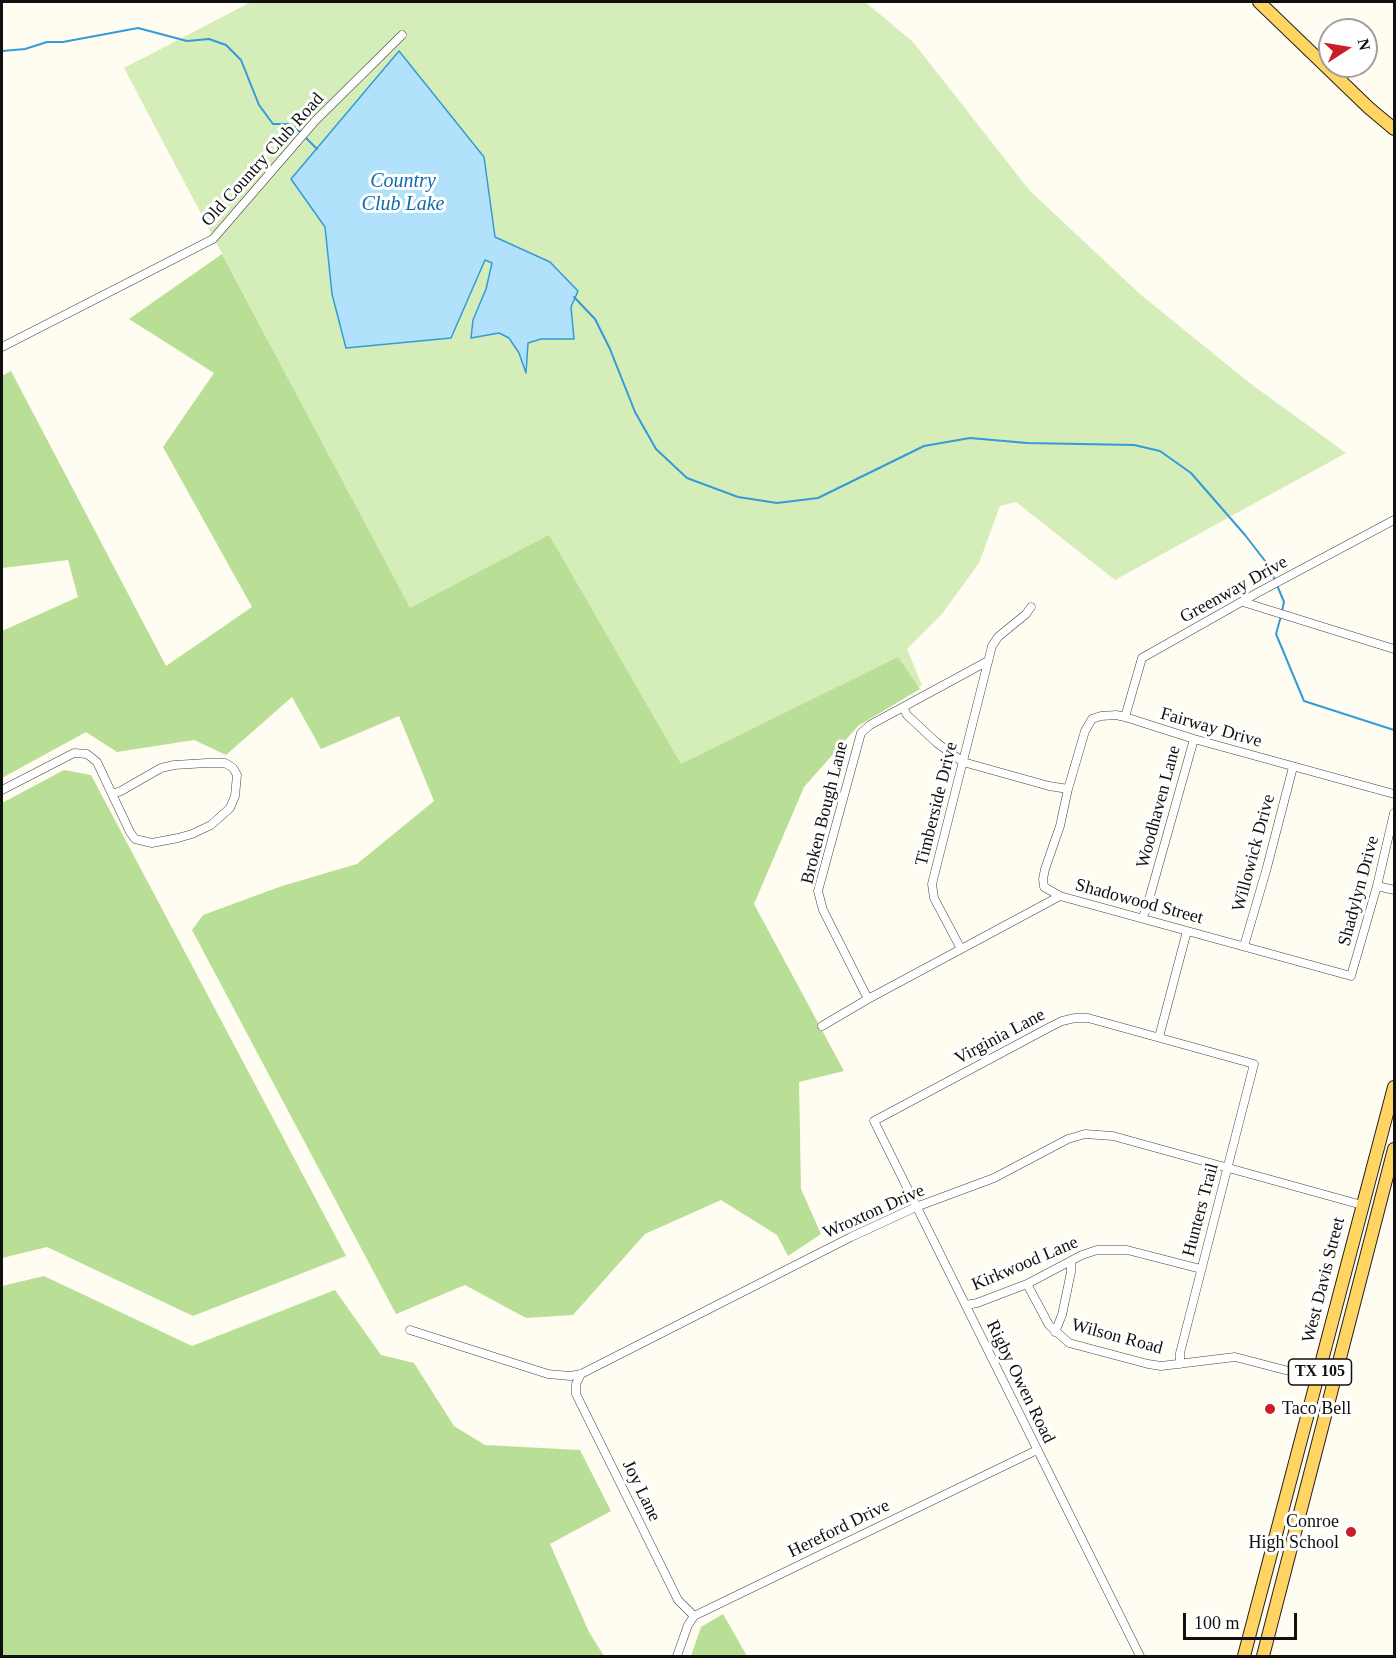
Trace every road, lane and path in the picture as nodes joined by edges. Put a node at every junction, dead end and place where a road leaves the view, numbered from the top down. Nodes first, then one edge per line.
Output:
1 (1259, 2) edge
2 (402, 35) dead end
3 (1395, 129) edge
4 (2, 347) edge
5 (1395, 520) edge
6 (1243, 602) junction
7 (1031, 607) dead end
8 (1395, 649) edge
9 (988, 661) junction
10 (903, 707) junction
11 (1125, 717) junction
12 (1194, 739) junction
13 (963, 762) junction
14 (1293, 767) junction
15 (1068, 789) junction
16 (2, 790) edge
17 (112, 794) junction
18 (1395, 794) edge
19 (1395, 813) edge
20 (1377, 886) junction
21 (1395, 890) edge
22 (1060, 896) junction
23 (1142, 918) junction
24 (1187, 931) junction
25 (1244, 946) junction
26 (961, 949) junction
27 (1351, 976) joint
28 (868, 999) junction
29 (822, 1026) dead end
30 (1160, 1037) junction
31 (1254, 1064) joint
32 (1395, 1087) edge
33 (874, 1121) joint
34 (1395, 1149) edge
35 (1377, 1153) junction
36 (1228, 1168) junction
37 (1362, 1205) junction
38 (916, 1208) junction
39 (1071, 1260) junction
40 (1366, 1260) junction
41 (1201, 1269) junction
42 (1027, 1284) junction
43 (966, 1305) junction
44 (410, 1330) dead end
45 (1055, 1332) junction
46 (1180, 1364) junction
47 (581, 1374) junction
48 (1318, 1379) junction
49 (1333, 1384) junction
50 (1037, 1450) junction
51 (1277, 1534) junction
52 (694, 1616) junction
53 (1273, 1617) junction
54 (677, 1656) edge
55 (1140, 1656) edge
56 (1244, 1656) edge
57 (1263, 1656) edge

1 - 3 main road
2 - 4 street, Old Country Club Road
5 - 6 street, Greenway Drive
6 - 8 street
6 - 11 street, Greenway Drive
7 - 9 street, Timberside Drive
9 - 10 street, Broken Bough Lane
9 - 13 street, Timberside Drive
10 - 13 street
10 - 28 street, Broken Bough Lane
11 - 12 street, Fairway Drive
11 - 15 street, Fairway Drive
12 - 14 street, Fairway Drive
12 - 23 street, Woodhaven Lane
13 - 15 street
13 - 26 street, Timberside Drive
14 - 18 street, Fairway Drive
14 - 25 street, Willowick Drive
15 - 22 street
16 - 17 street
17 - 17 street
19 - 20 street, Shadylyn Drive
20 - 21 street
20 - 27 street, Shadylyn Drive
22 - 23 street, Shadowood Street
22 - 26 street, Shadowood Street
23 - 24 street, Shadowood Street
24 - 25 street, Shadowood Street
24 - 30 street
25 - 27 street, Shadowood Street
26 - 28 street, Shadowood Street
28 - 29 street, Shadowood Street
30 - 31 street, Virginia Lane
30 - 33 street, Virginia Lane
31 - 36 street, Hunters Trail
32 - 35 main road, West Davis Street / TX 105
33 - 38 street, Rigby Owen Road
34 - 40 main road, West Davis Street / TX 105
35 - 37 main road, West Davis Street / TX 105
35 - 40 main road
36 - 37 street, Wroxton Drive
36 - 38 street, Wroxton Drive
36 - 41 street, Hunters Trail
37 - 48 main road, West Davis Street / TX 105
38 - 43 street, Rigby Owen Road
38 - 47 street, Wroxton Drive
39 - 41 street, Kirkwood Lane
39 - 42 street, Kirkwood Lane
39 - 45 street
40 - 49 main road, West Davis Street / TX 105
41 - 46 street, Hunters Trail
42 - 43 street, Kirkwood Lane
42 - 45 street, Wilson Road
43 - 50 street, Rigby Owen Road
44 - 47 street, Wroxton Drive
45 - 46 street, Wilson Road
46 - 48 street, Wilson Road
47 - 52 street, Joy Lane
48 - 49 street, Wilson Road
48 - 51 main road, West Davis Street / TX 105
49 - 53 main road, West Davis Street / TX 105
50 - 52 street, Hereford Drive
50 - 55 street, Rigby Owen Road
51 - 53 main road
51 - 56 main road, West Davis Street / TX 105
52 - 54 street
53 - 57 main road, West Davis Street / TX 105

